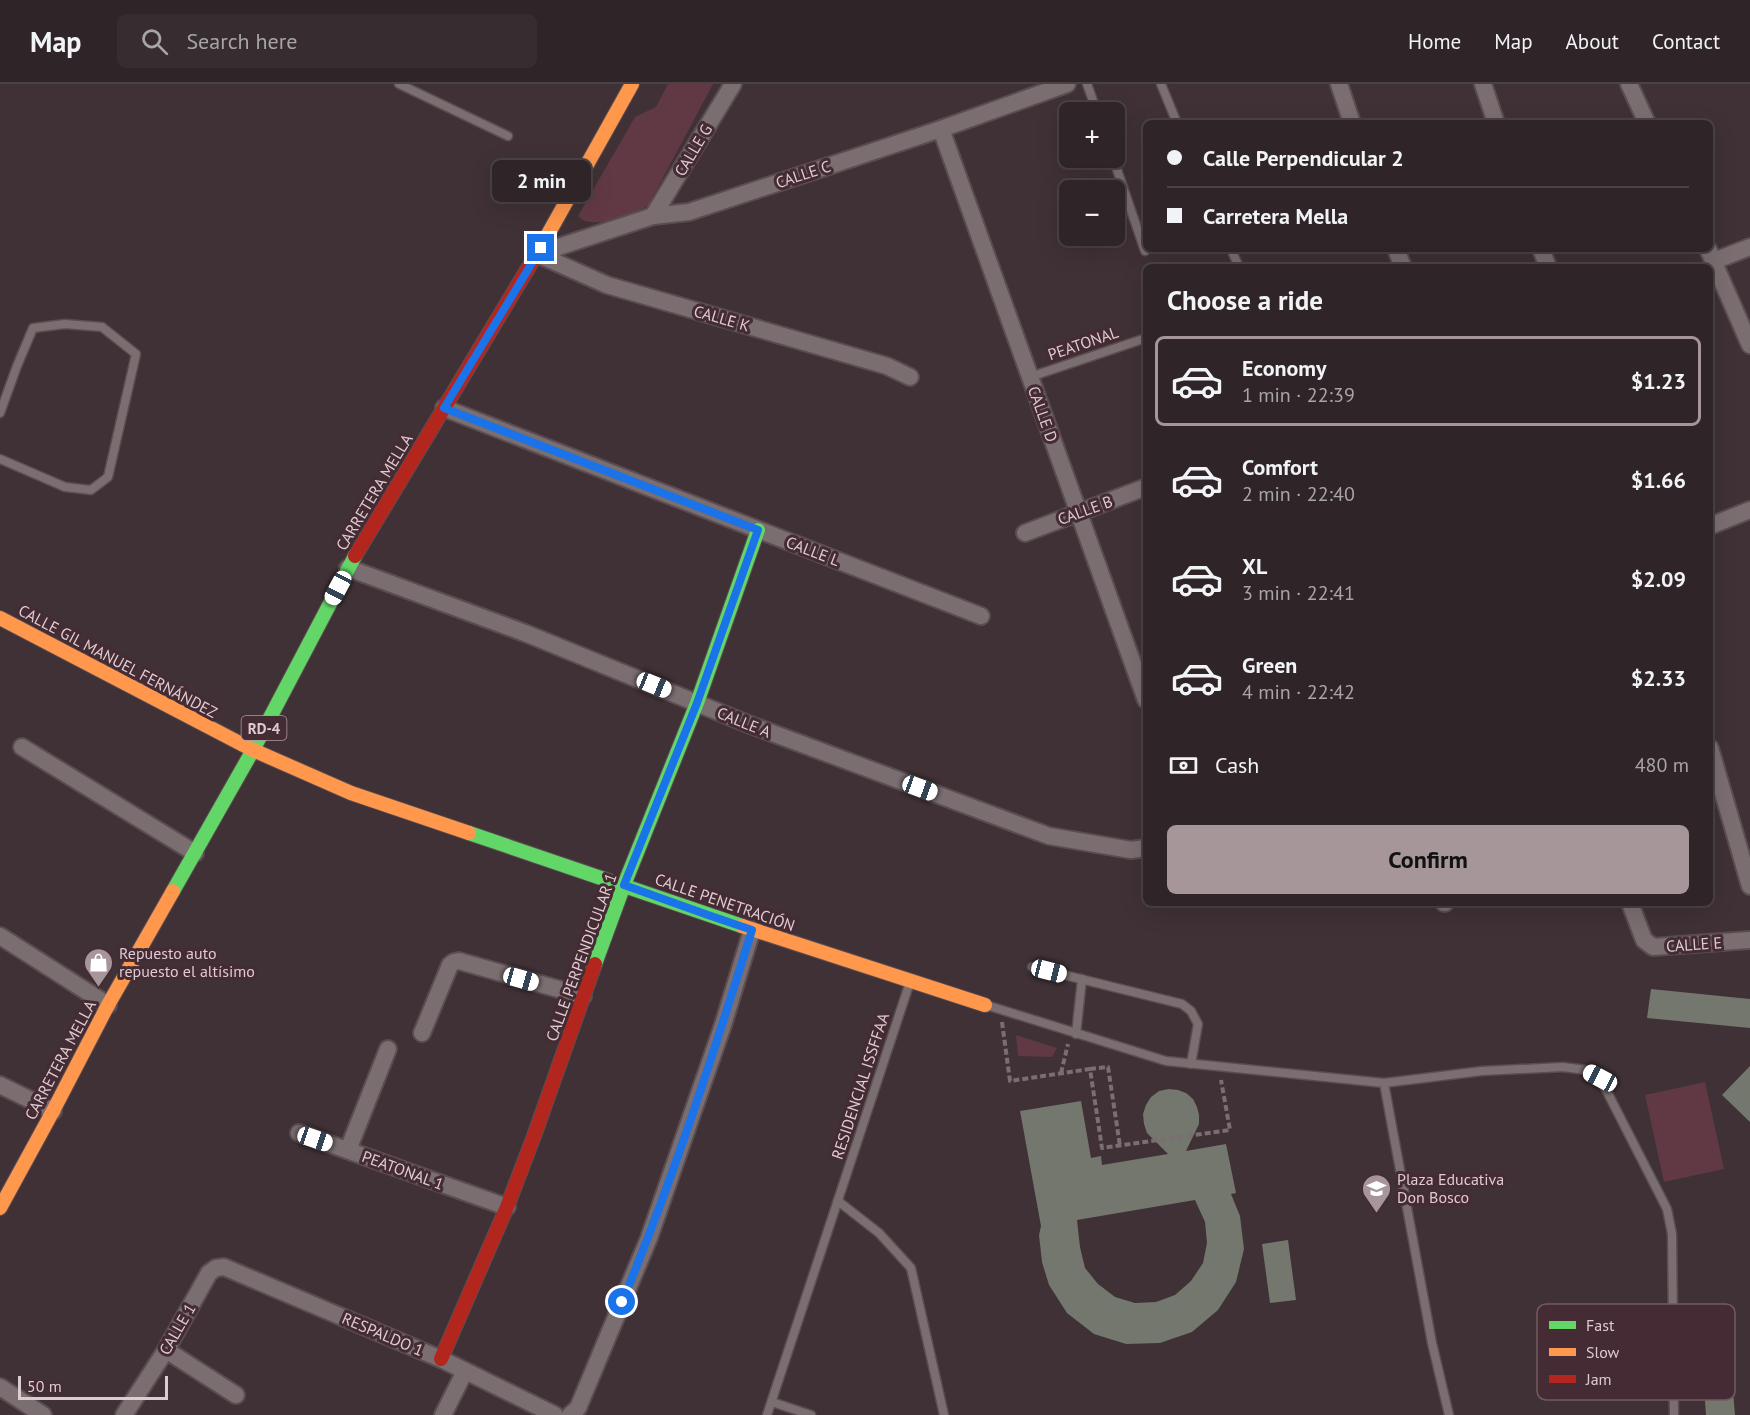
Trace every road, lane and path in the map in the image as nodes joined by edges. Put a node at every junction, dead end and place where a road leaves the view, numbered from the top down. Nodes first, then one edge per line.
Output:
1 (399, 84) edge
2 (632, 84) edge
3 (733, 84) edge
4 (1067, 84) edge
5 (1088, 84) edge
6 (1161, 84) edge
7 (1339, 84) edge
8 (1482, 84) edge
9 (1629, 84) edge
10 (1094, 102) edge
11 (1176, 120) edge
12 (1352, 120) edge
13 (1495, 120) edge
14 (1646, 120) edge
15 (941, 129) junction
16 (508, 136) dead end
17 (1116, 168) edge
18 (653, 216) junction
19 (1143, 245) edge
20 (1750, 247) edge
21 (537, 254) junction
22 (1711, 255) edge
23 (1143, 339) edge
24 (1750, 345) edge
25 (910, 377) dead end
26 (1030, 377) junction
27 (444, 408) junction
28 (0, 413) edge
29 (0, 459) edge
30 (1143, 489) edge
31 (1750, 510) edge
32 (1078, 512) junction
33 (1713, 525) edge
34 (758, 530) junction
35 (1025, 532) dead end
36 (348, 568) junction
37 (981, 616) dead end
38 (0, 618) edge
39 (1143, 692) edge
40 (697, 703) junction
41 (22, 747) dead end
42 (253, 750) junction
43 (1713, 758) edge
44 (1143, 848) edge
45 (195, 853) junction
46 (624, 885) junction
47 (1750, 886) edge
48 (1631, 906) edge
49 (752, 930) junction
50 (0, 936) edge
51 (1750, 940) edge
52 (1032, 967) dead end
53 (1082, 979) junction
54 (910, 980) junction
55 (583, 996) junction
56 (108, 1005) junction
57 (985, 1005) joint
58 (1000, 1010) junction
59 (422, 1033) dead end
60 (1074, 1033) junction
61 (388, 1049) dead end
62 (1191, 1064) junction
63 (1218, 1066) junction
64 (1090, 1069) junction
65 (1060, 1073) junction
66 (1383, 1083) junction
67 (0, 1085) edge
68 (53, 1111) junction
69 (299, 1133) dead end
70 (1120, 1146) junction
71 (348, 1150) junction
72 (838, 1201) junction
73 (507, 1207) junction
74 (0, 1208) edge
75 (209, 1273) joint
76 (1673, 1304) edge
77 (166, 1350) junction
78 (441, 1359) junction
79 (465, 1371) junction
80 (0, 1387) edge
81 (236, 1395) dead end
82 (1674, 1400) edge
83 (772, 1402) junction
84 (574, 1412) edge
85 (43, 1415) edge
86 (124, 1415) edge
87 (442, 1415) edge
88 (555, 1415) edge
89 (767, 1415) edge
90 (811, 1415) edge
91 (944, 1415) edge
92 (1449, 1415) edge
93 (1674, 1415) edge

1 - 16 lane
2 - 21 street, CARRETERA MELLA / RD-4
3 - 18 street, CALLE G
4 - 15 street, CALLE C
5 - 10 lane
6 - 11 lane
7 - 12 street
8 - 13 street
9 - 14 street
15 - 18 street, CALLE C
15 - 26 street, CALLE D
17 - 19 lane
18 - 21 street, CALLE C
20 - 22 street
21 - 25 street, CALLE K
21 - 27 street, CARRETERA MELLA / RD-4
22 - 24 street
23 - 26 lane, PEATONAL
26 - 32 street, CALLE D
27 - 34 street, CALLE L
27 - 36 street, CARRETERA MELLA / RD-4
28 - 29 lane
30 - 32 street, CALLE B
31 - 33 street
32 - 35 street, CALLE B
32 - 39 street, CALLE D
34 - 37 street, CALLE L
34 - 40 street, CALLE PERPENDICULAR 1
36 - 40 street, CALLE A
36 - 42 street, CARRETERA MELLA / RD-4
38 - 42 street, CALLE GIL MANUEL FERNÁNDEZ
40 - 44 street, CALLE A
40 - 46 street, CALLE PERPENDICULAR 1
41 - 45 street
42 - 45 street, CARRETERA MELLA / RD-4
42 - 46 street, CALLE PENETRACIÓN
43 - 47 street
45 - 56 street, CARRETERA MELLA / RD-4
46 - 49 street, CALLE PENETRACIÓN
46 - 55 street, CALLE PERPENDICULAR 1
48 - 51 street, CALLE E
49 - 54 street, CALLE PENETRACIÓN
49 - 84 street
50 - 56 street
52 - 53 lane
53 - 60 lane
53 - 62 lane
54 - 57 street, CALLE PENETRACIÓN
54 - 72 lane, RESIDENCIAL ISSFFAA
55 - 59 street
55 - 73 street, CALLE PERPENDICULAR 1
56 - 68 street, CARRETERA MELLA / RD-4
57 - 58 lane
58 - 60 lane
58 - 65 path
60 - 62 lane
60 - 65 path
61 - 71 street
62 - 63 lane
63 - 66 lane
63 - 70 path
64 - 65 path
64 - 70 path
64 - 70 path
66 - 76 lane
66 - 92 lane
67 - 68 street
68 - 74 street, CARRETERA MELLA / RD-4
69 - 71 street, PEATONAL 1
71 - 73 street, PEATONAL 1
72 - 83 lane, RESIDENCIAL ISSFFAA
72 - 91 lane
73 - 78 street, CALLE PERPENDICULAR 1
75 - 77 street, CALLE 1
75 - 78 street, RESPALDO 1
77 - 81 street
77 - 86 street, CALLE 1
78 - 79 street, RESPALDO 1
79 - 87 street
79 - 88 street, RESPALDO 1
80 - 85 street
82 - 93 lane
83 - 89 lane, RESIDENCIAL ISSFFAA
83 - 90 lane

